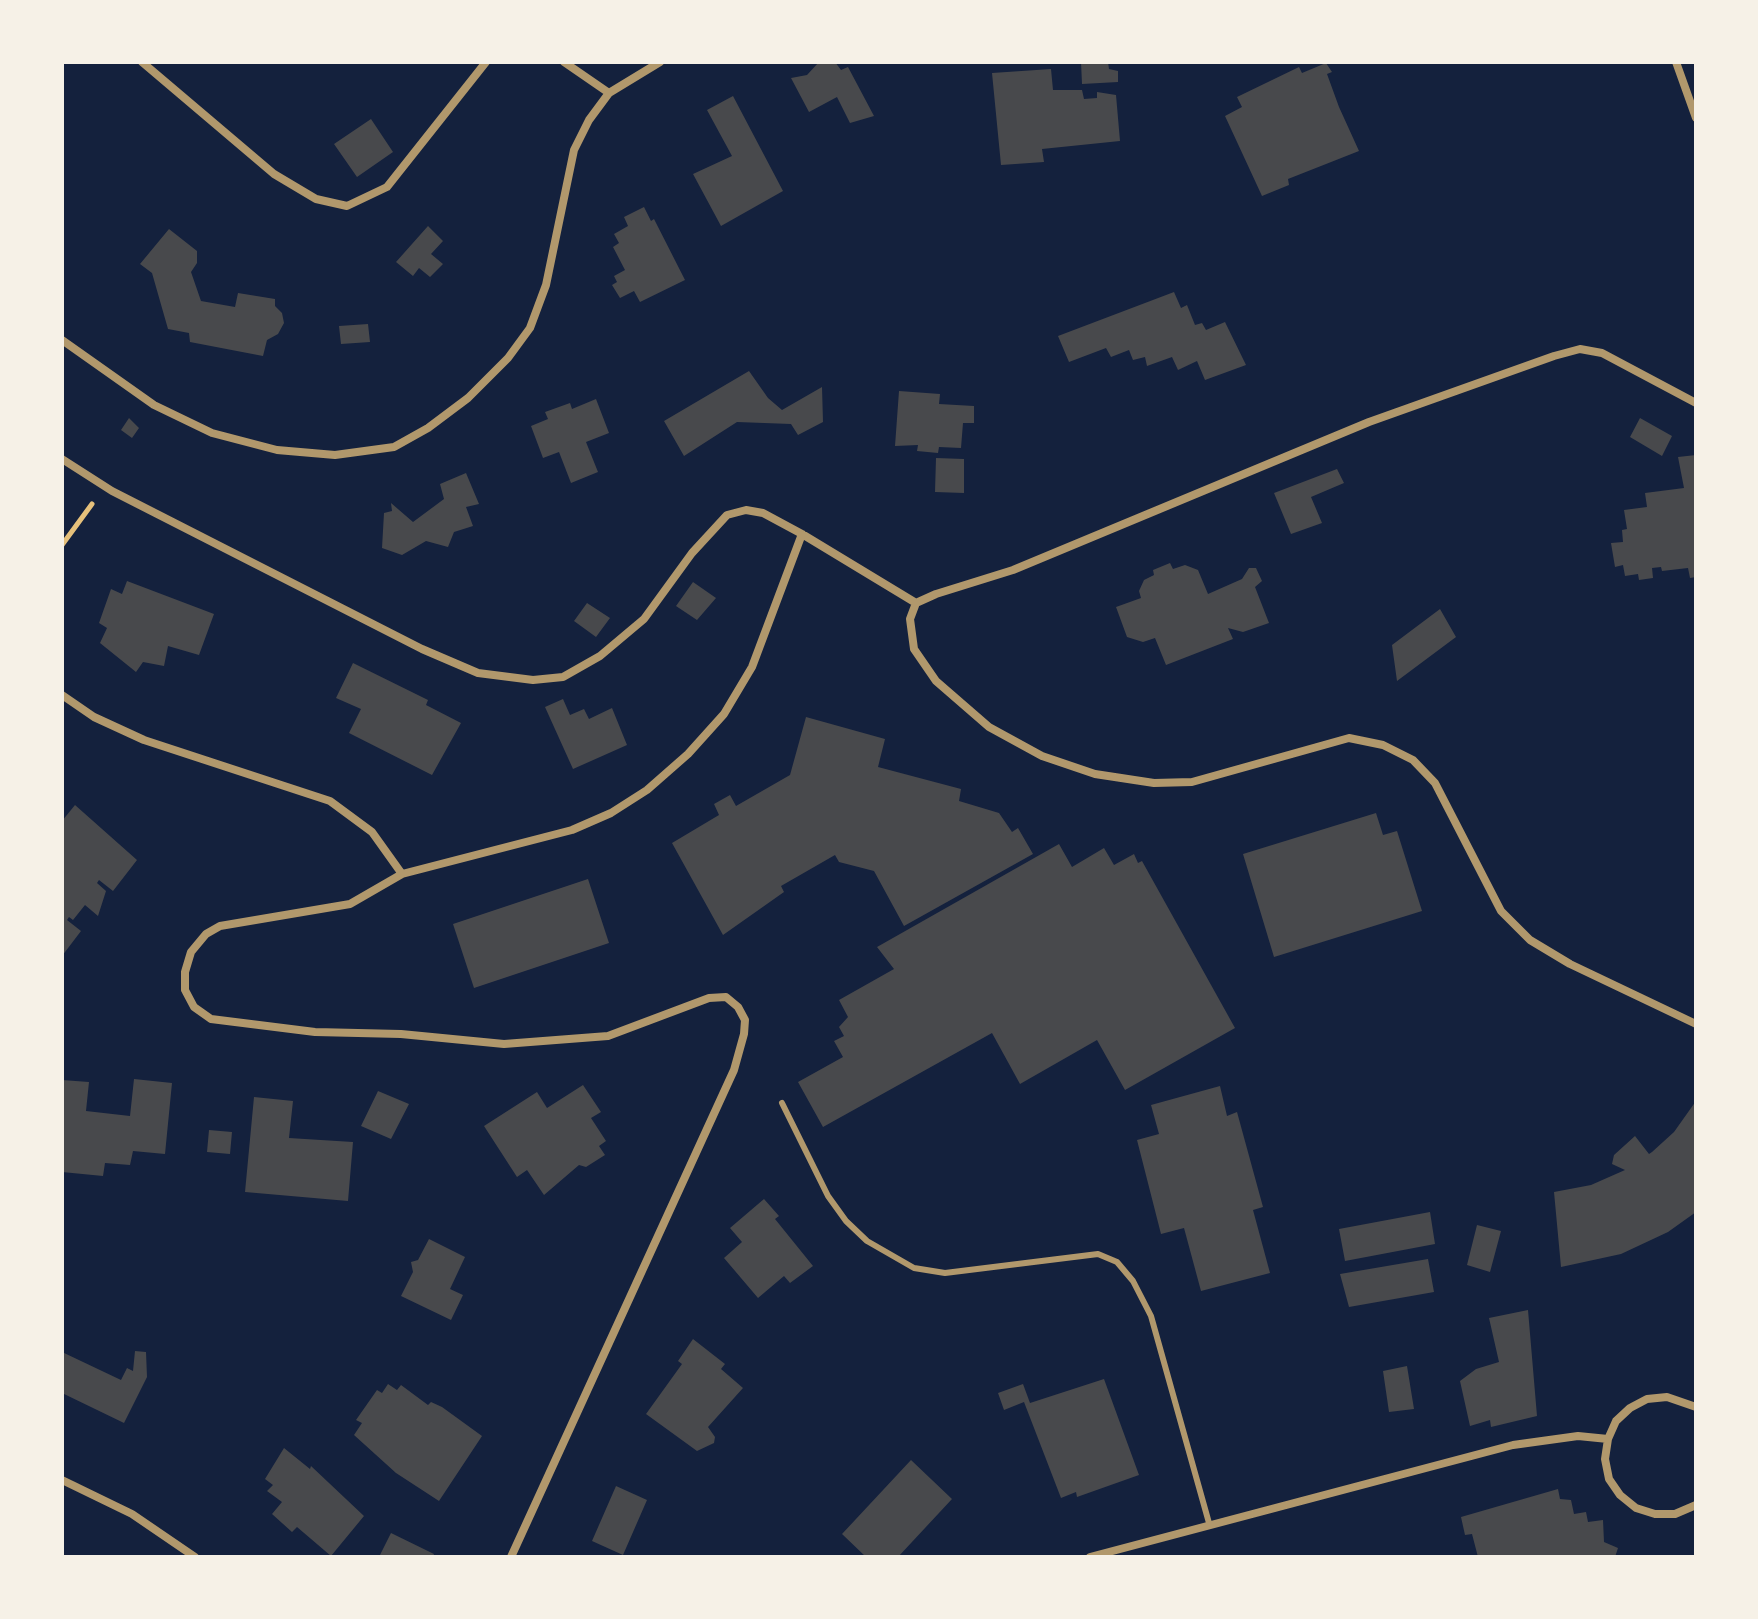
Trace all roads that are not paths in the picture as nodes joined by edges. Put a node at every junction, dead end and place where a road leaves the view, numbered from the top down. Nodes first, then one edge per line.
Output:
1 (142, 62) edge
2 (486, 62) edge
3 (564, 62) edge
4 (660, 62) edge
5 (1676, 62) edge
6 (609, 93) junction
7 (1696, 118) edge
8 (62, 340) edge
9 (1696, 403) edge
10 (62, 459) edge
11 (802, 534) junction
12 (916, 603) junction
13 (62, 695) edge
14 (402, 874) junction
15 (1696, 1024) edge
16 (782, 1103) dead end
17 (1696, 1407) edge
18 (1608, 1439) junction
19 (62, 1480) edge
20 (1695, 1507) edge
21 (1209, 1523) junction
22 (195, 1557) edge
23 (511, 1557) edge
24 (1090, 1557) edge

1 - 2 street
3 - 6 street
4 - 6 street
5 - 7 street
6 - 8 street
9 - 12 street
10 - 11 street
11 - 12 street
11 - 14 street
12 - 15 street
13 - 14 street
14 - 23 street
16 - 21 lane
17 - 18 street
18 - 20 street
18 - 21 street
19 - 22 street
21 - 24 street

